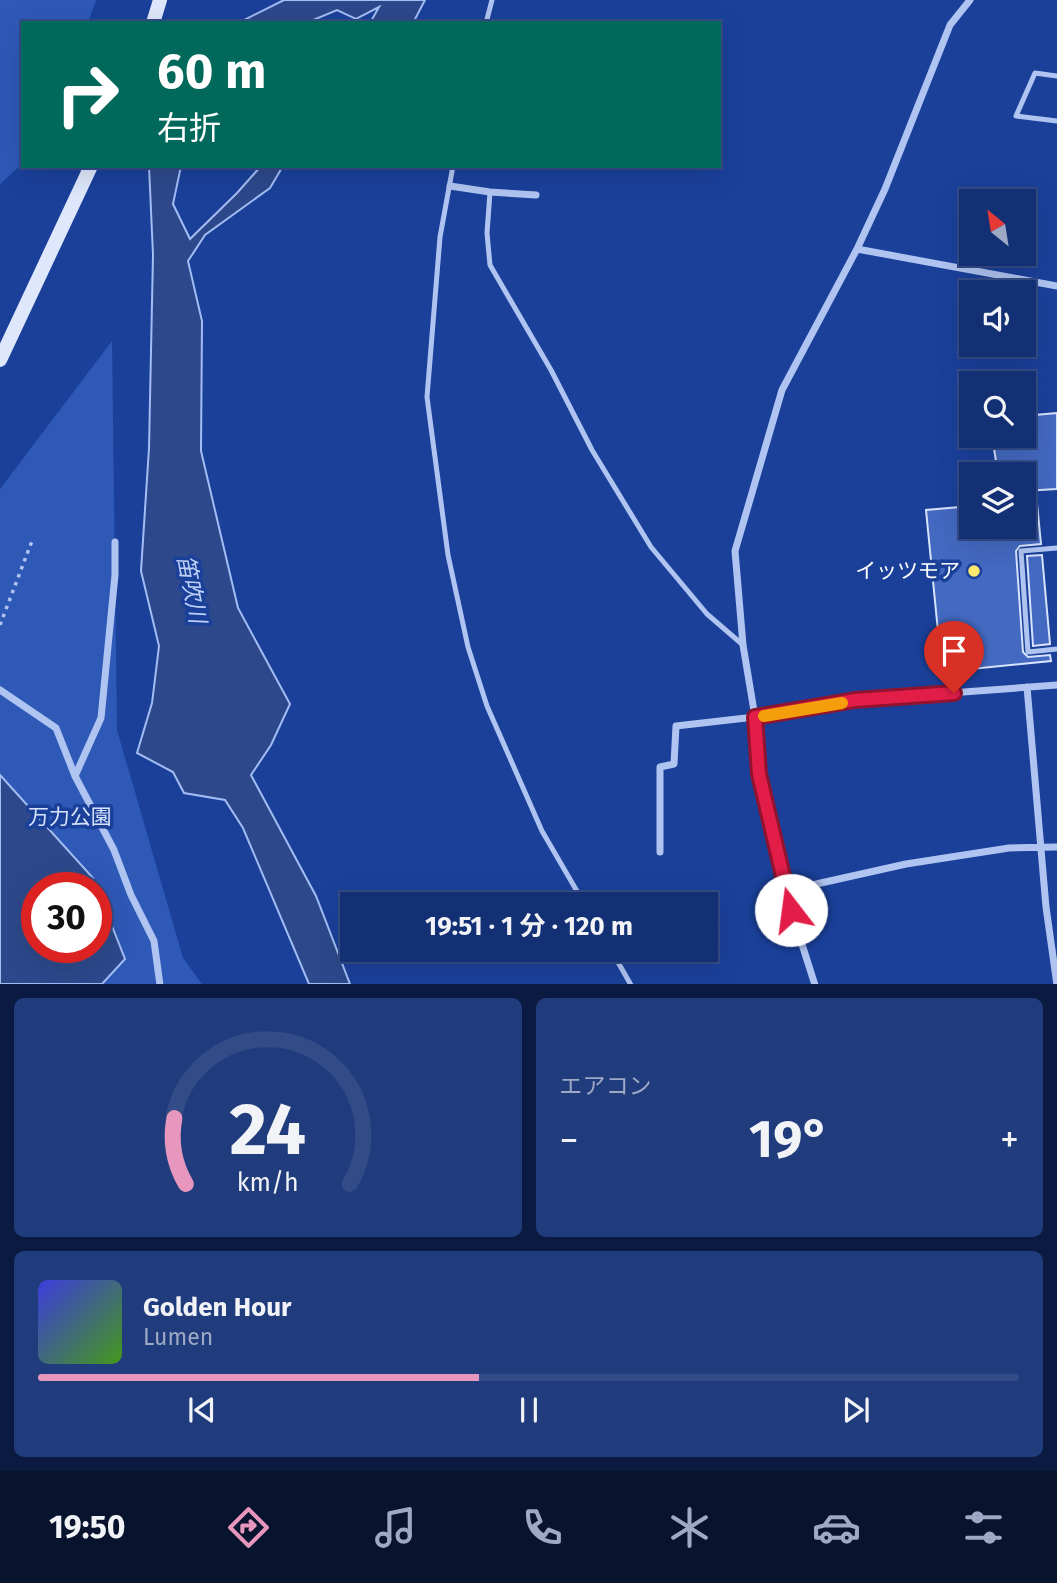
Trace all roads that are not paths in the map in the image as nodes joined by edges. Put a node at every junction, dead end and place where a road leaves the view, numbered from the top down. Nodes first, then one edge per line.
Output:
1 (160, 0) edge
2 (492, 0) edge
3 (970, 0) edge
4 (154, 21) edge
5 (487, 21) edge
6 (1057, 76) edge
7 (1057, 121) edge
8 (90, 168) edge
9 (453, 168) edge
10 (450, 186) junction
11 (490, 192) junction
12 (537, 195) dead end
13 (857, 249) junction
14 (1057, 286) edge
15 (0, 360) edge
16 (115, 542) dead end
17 (1057, 548) edge
18 (743, 645) junction
19 (1057, 649) edge
20 (1057, 685) edge
21 (1027, 687) junction
22 (0, 690) edge
23 (755, 717) junction
24 (75, 776) junction
25 (1057, 847) edge
26 (1041, 848) junction
27 (660, 852) dead end
28 (785, 891) junction
29 (577, 892) edge
30 (618, 962) edge
31 (160, 984) edge
32 (630, 984) edge
33 (815, 984) edge
34 (1057, 984) edge

1 - 4 street
2 - 5 lane
3 - 13 street
6 - 7 lane
8 - 15 street
9 - 10 lane
10 - 11 street
10 - 29 lane
11 - 12 street
11 - 18 lane
13 - 14 street
13 - 18 street
16 - 24 street
17 - 19 lane
18 - 23 street
20 - 21 street
21 - 23 street
21 - 26 street
22 - 24 street
23 - 27 street
23 - 28 street
24 - 31 street
25 - 26 street
26 - 28 street
26 - 34 street
28 - 33 street
30 - 32 lane

